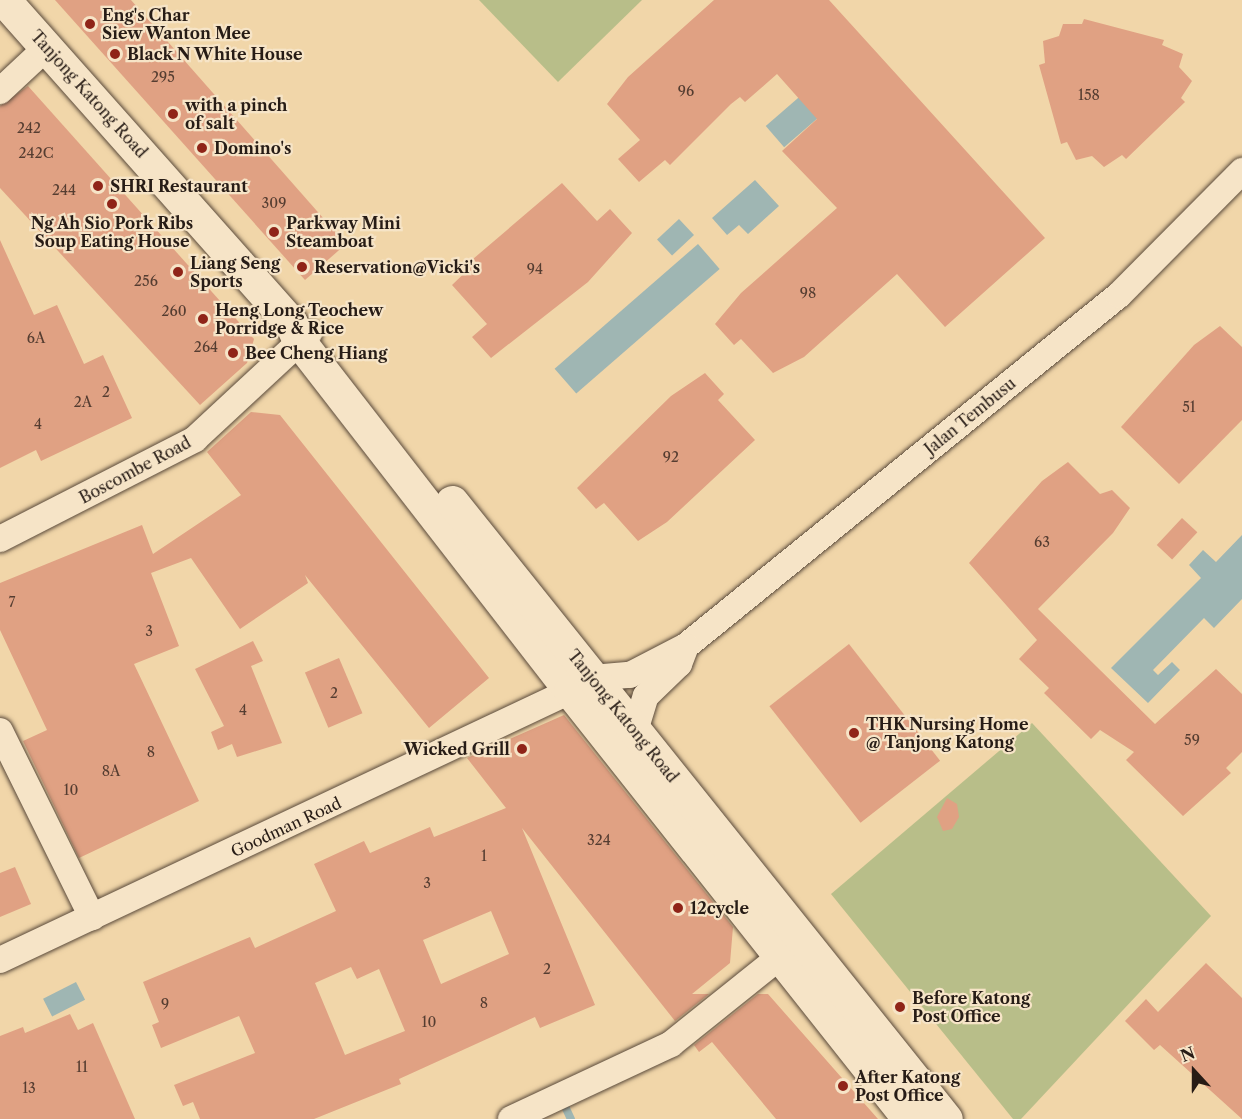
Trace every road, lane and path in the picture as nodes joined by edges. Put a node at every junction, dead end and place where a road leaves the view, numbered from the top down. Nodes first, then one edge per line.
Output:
1 (4, 0) edge
2 (47, 47) junction
3 (0, 91) edge
4 (1242, 171) edge
5 (300, 332) junction
6 (0, 539) edge
7 (686, 646) junction
8 (581, 684) junction
9 (0, 731) edge
10 (635, 731) junction
11 (92, 917) junction
12 (781, 956) junction
13 (0, 960) edge
14 (511, 1119) edge
15 (909, 1119) edge
16 (946, 1119) edge

1 - 2 main road, Tanjong Katong Road
2 - 3 street
2 - 5 main road, Tanjong Katong Road
4 - 7 street, Jalan Tembusu
5 - 6 street, Boscombe Road
5 - 8 main road, Tanjong Katong Road
7 - 8 street
7 - 10 street
8 - 10 main road, Tanjong Katong Road
8 - 11 street, Goodman Road
8 - 12 main road, Tanjong Katong Road
9 - 11 street
10 - 16 main road, Tanjong Katong Road
11 - 13 street, Goodman Road
12 - 14 street
12 - 15 main road, Tanjong Katong Road

